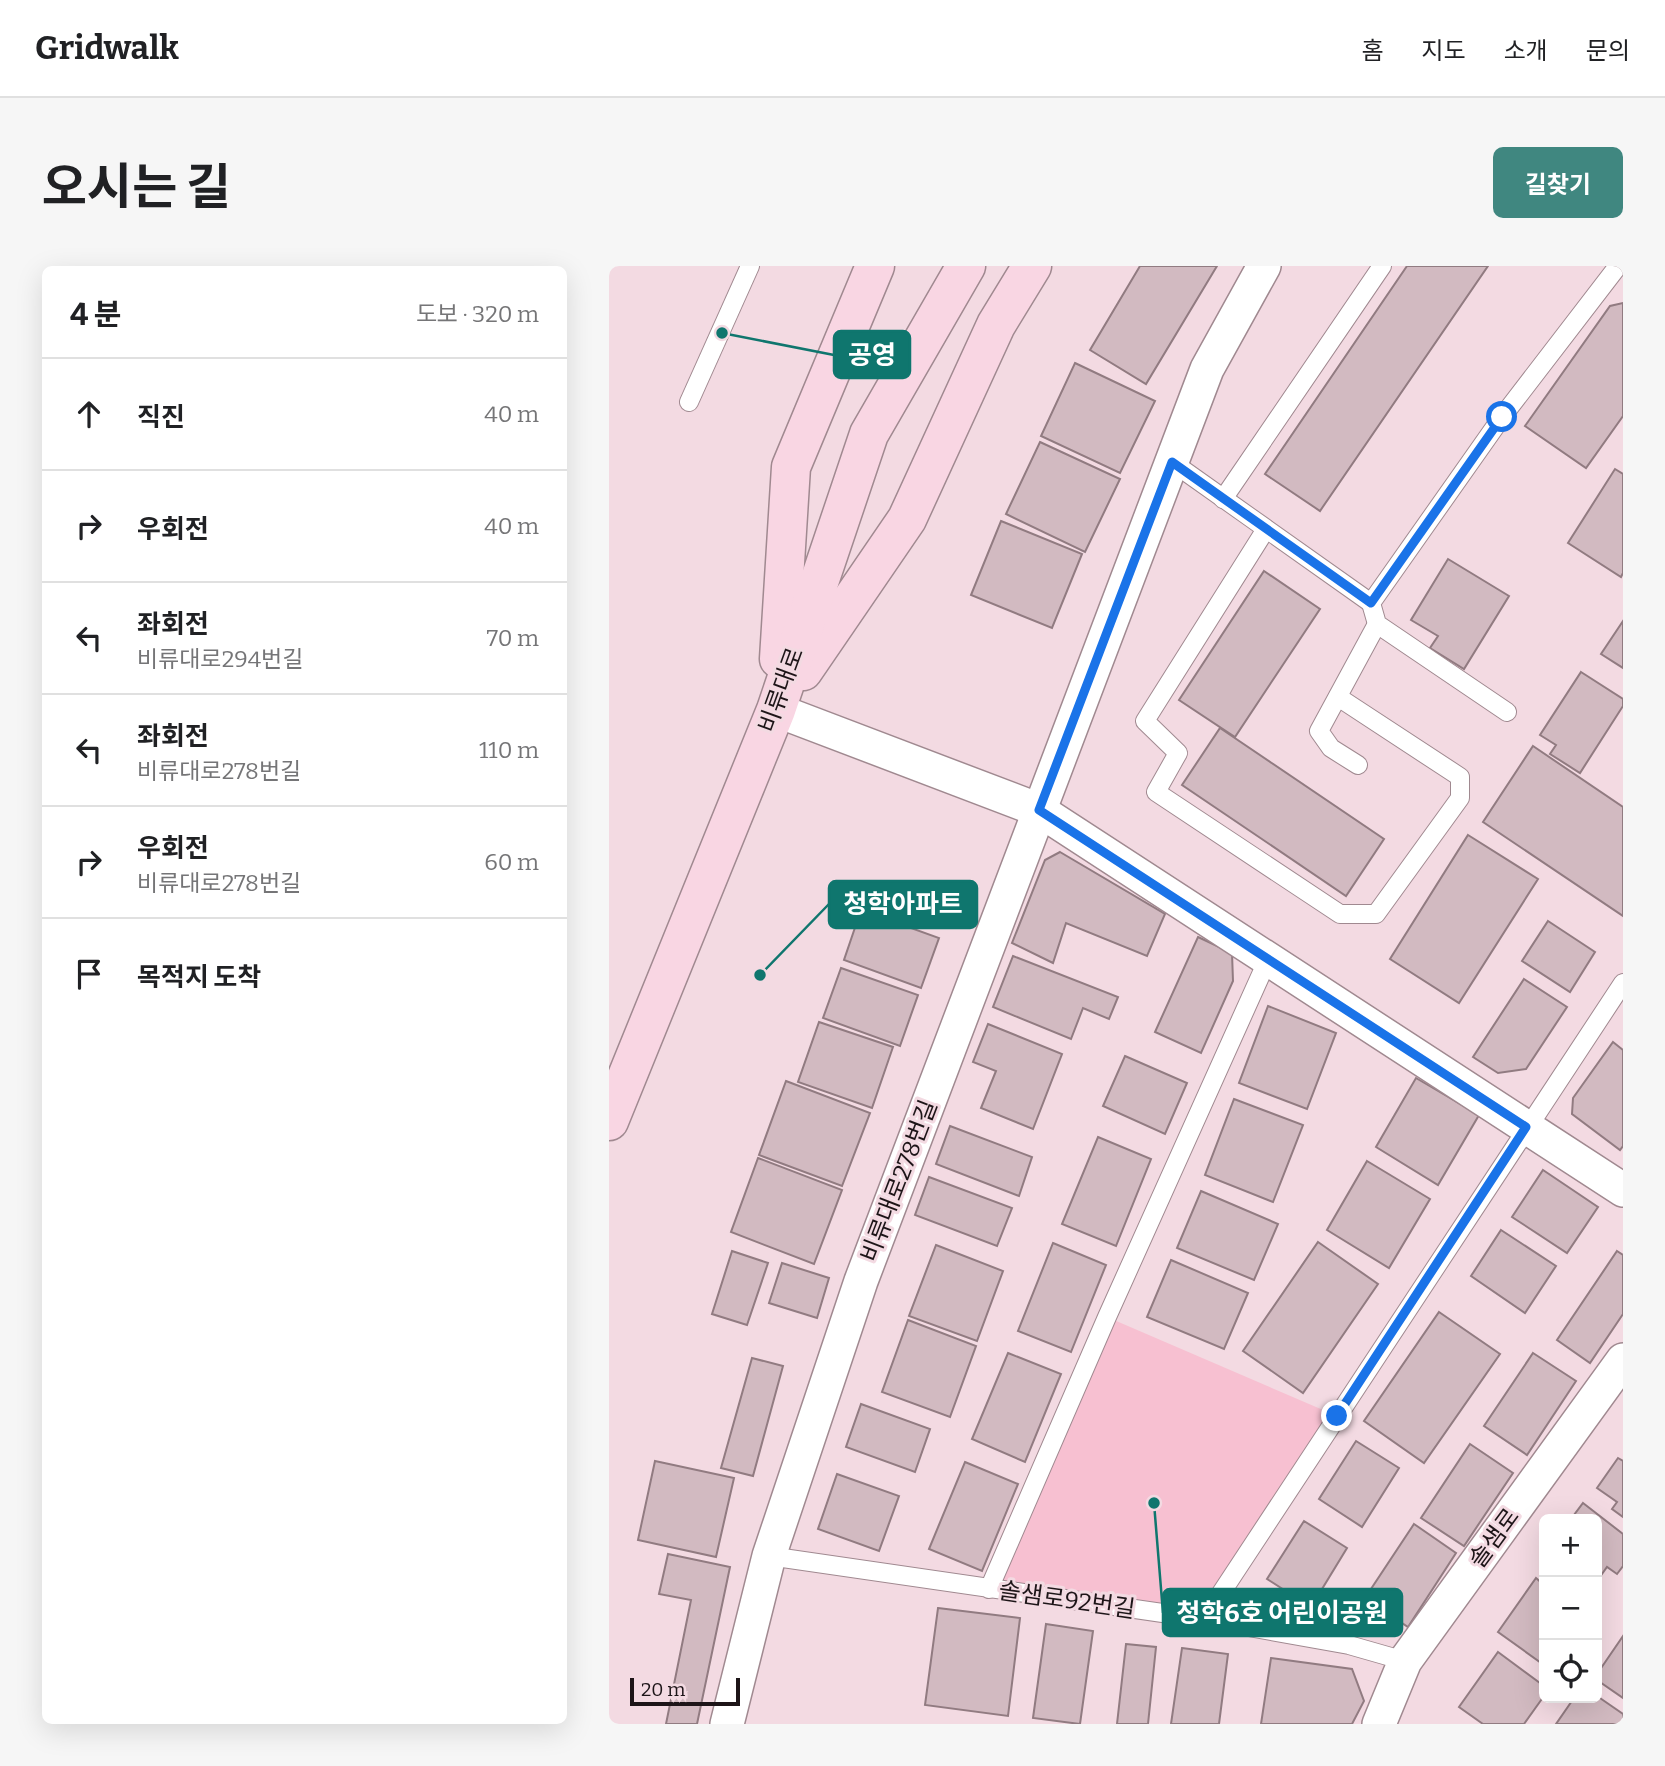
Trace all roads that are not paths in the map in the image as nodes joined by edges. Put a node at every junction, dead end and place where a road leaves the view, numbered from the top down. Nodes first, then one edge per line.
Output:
1 (750, 266) edge
2 (875, 266) edge
3 (965, 266) edge
4 (1032, 266) edge
5 (1264, 266) edge
6 (1382, 266) edge
7 (1618, 266) edge
8 (689, 402) dead end
9 (1172, 462) junction
10 (1223, 499) junction
11 (1266, 529) junction
12 (1371, 603) junction
13 (1377, 624) junction
14 (1338, 697) junction
15 (776, 710) junction
16 (1507, 712) dead end
17 (1358, 765) dead end
18 (1039, 810) junction
19 (1268, 959) junction
20 (1623, 983) edge
21 (609, 1121) edge
22 (1526, 1127) junction
23 (1623, 1190) edge
24 (1623, 1360) edge
25 (769, 1556) junction
26 (989, 1590) junction
27 (1204, 1619) junction
28 (1405, 1661) junction
29 (727, 1724) edge
30 (1380, 1724) edge

1 - 8 lane
2 - 15 main road
3 - 15 main road, 비류대로
4 - 15 main road
5 - 9 street, 비류대로278번길
6 - 10 lane
7 - 12 lane
9 - 10 lane
9 - 18 street, 비류대로278번길
10 - 11 lane
11 - 12 lane
11 - 14 lane
12 - 13 lane
13 - 14 lane
13 - 16 lane
14 - 17 lane
15 - 18 street
15 - 21 main road, 비류대로
18 - 19 street
18 - 25 street, 비류대로278번길
19 - 22 street
19 - 26 lane
20 - 22 lane
22 - 23 street
22 - 27 lane
24 - 28 street, 솔샘로
25 - 26 lane, 솔샘로92번길
25 - 29 street, 비류대로278번길
26 - 27 lane, 솔샘로92번길
27 - 28 lane, 솔샘로92번길
28 - 30 street, 솔샘로

